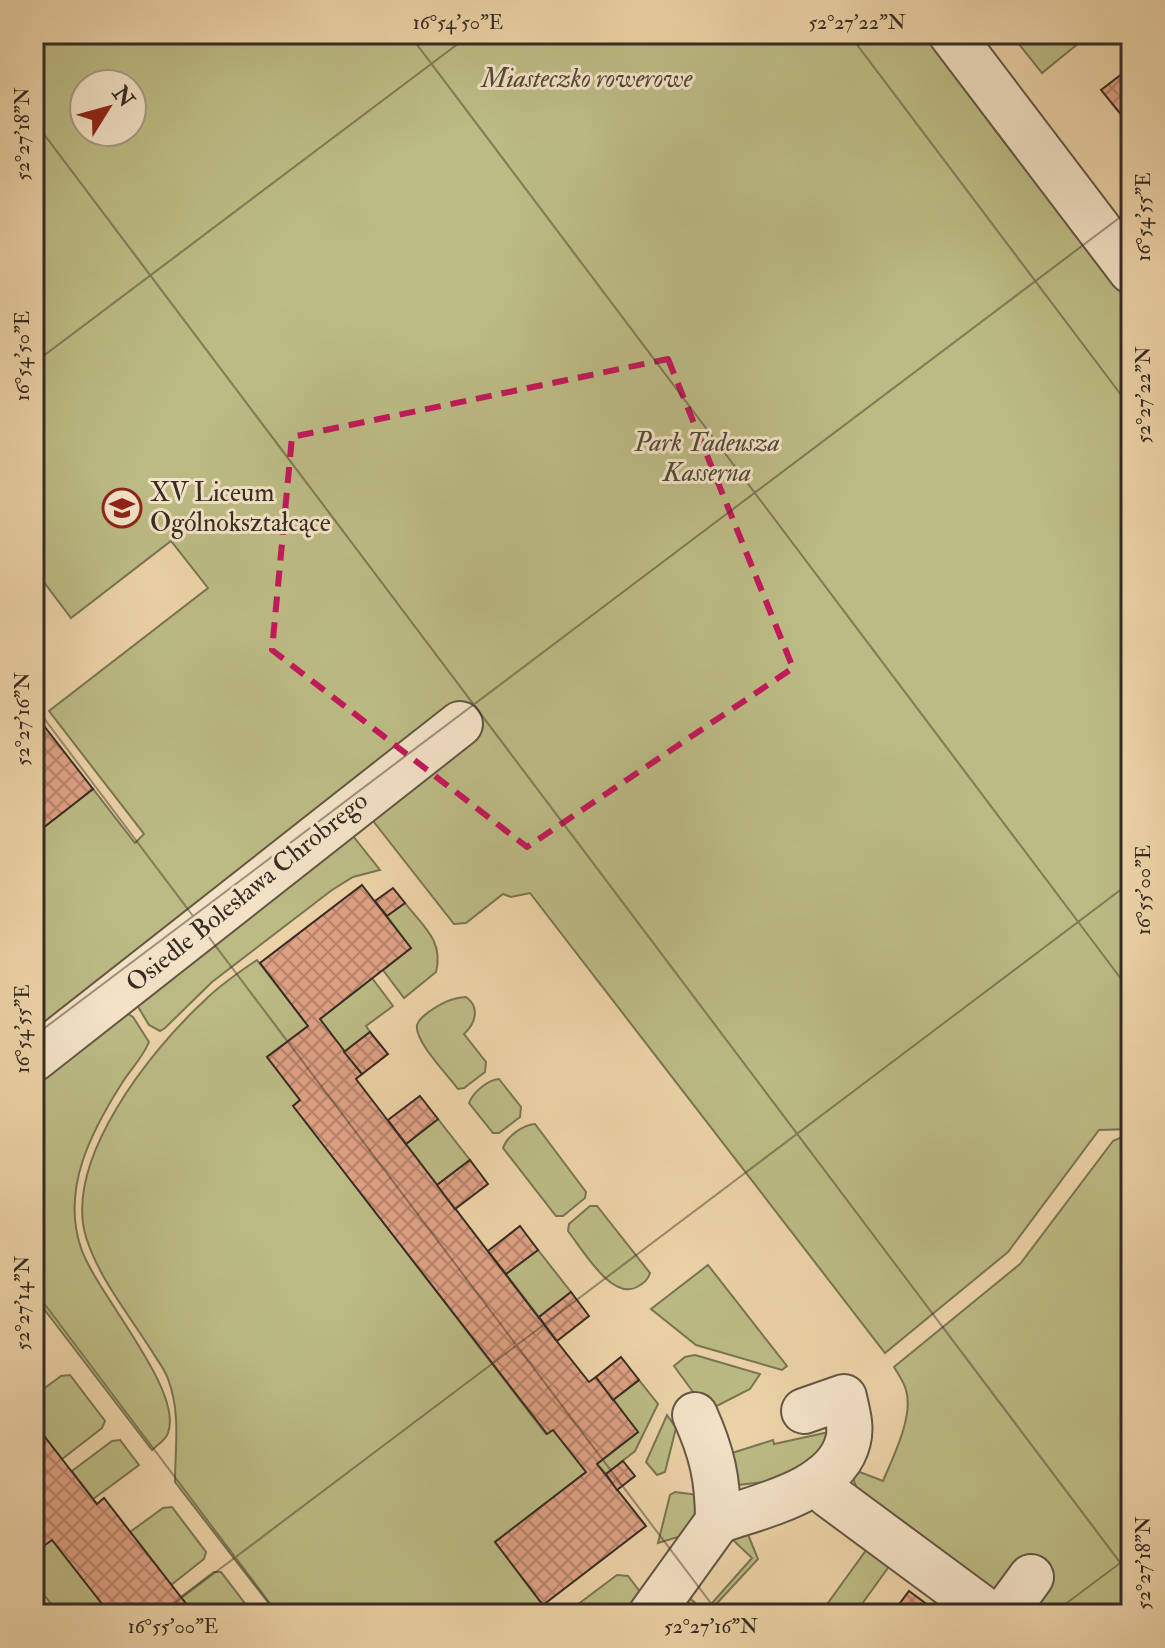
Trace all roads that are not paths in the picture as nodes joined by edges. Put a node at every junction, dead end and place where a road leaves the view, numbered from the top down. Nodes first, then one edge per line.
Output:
1 (951, 34) edge
2 (1131, 271) edge
3 (460, 724) dead end
4 (34, 1059) edge
5 (804, 1411) dead end
6 (695, 1415) dead end
7 (823, 1477) junction
8 (718, 1521) junction
9 (1031, 1577) dead end
10 (651, 1614) edge
11 (990, 1614) edge
12 (1004, 1614) edge

1 - 2 street
3 - 4 street, Osiedle Bolesława Chrobrego
5 - 7 street
6 - 8 street
7 - 8 street
7 - 11 street
8 - 10 street
9 - 12 street

